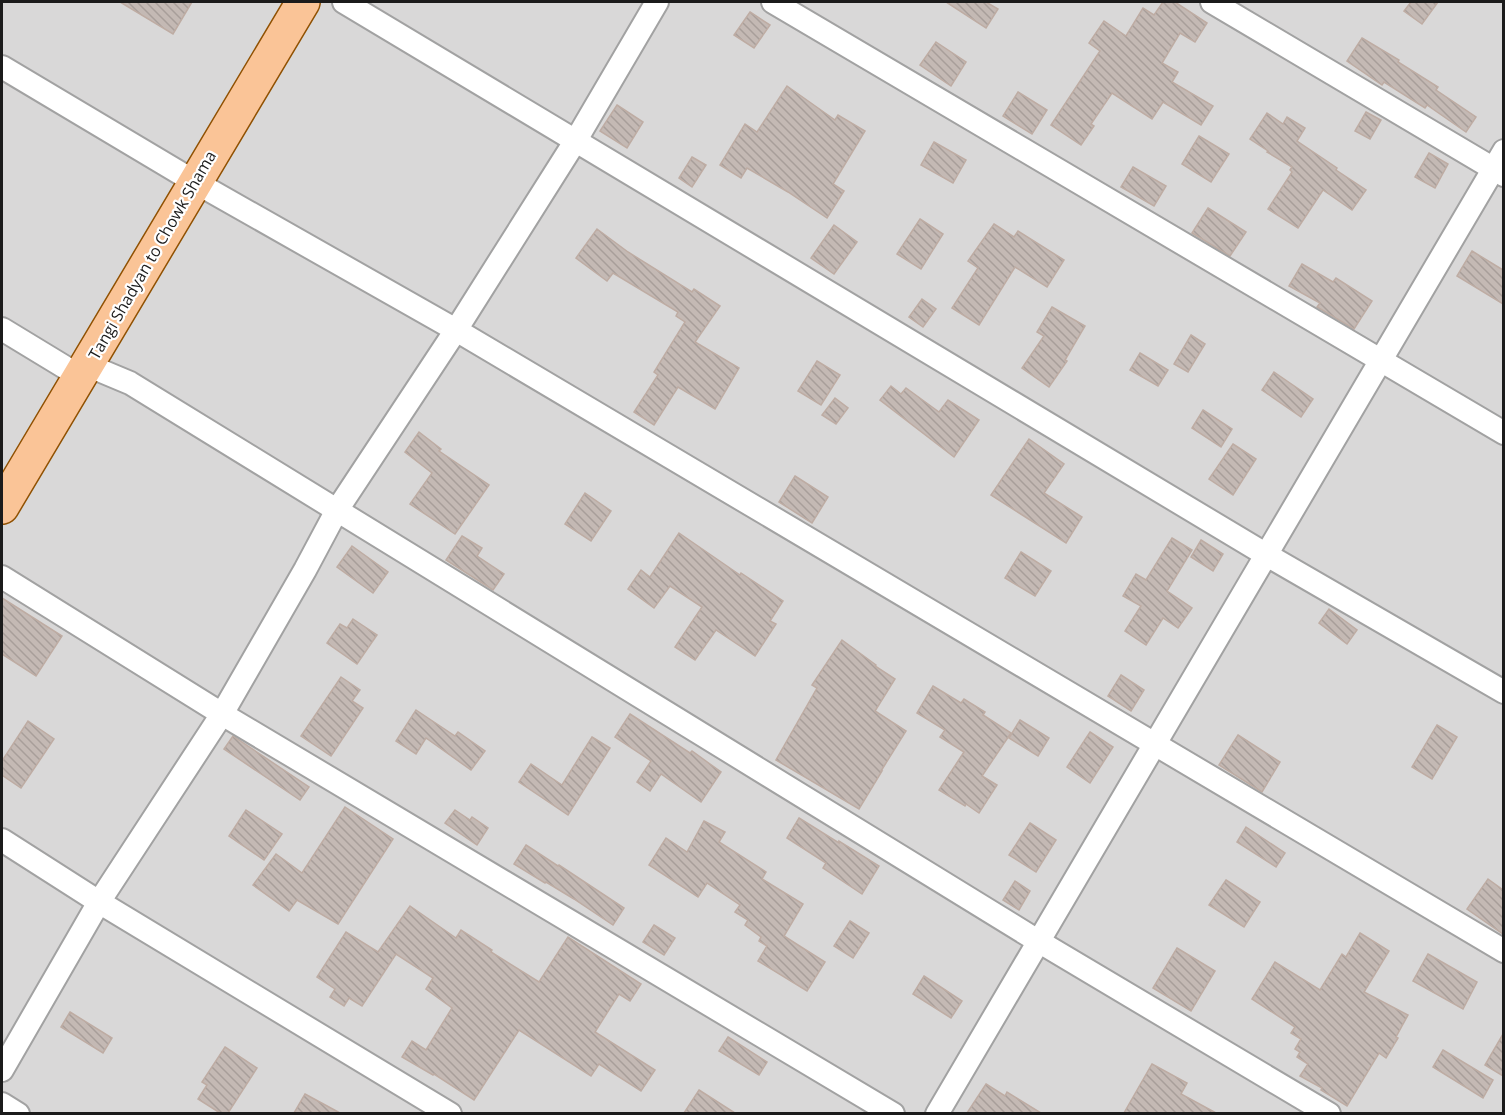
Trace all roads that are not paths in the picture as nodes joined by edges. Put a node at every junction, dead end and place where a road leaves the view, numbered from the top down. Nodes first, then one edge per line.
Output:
1 (303, 2) edge
2 (344, 2) edge
3 (657, 2) edge
4 (772, 2) edge
5 (1212, 2) edge
6 (2, 67) edge
7 (576, 140) junction
8 (1500, 165) edge
9 (195, 182) junction
10 (2, 329) edge
11 (456, 330) junction
12 (1380, 360) junction
13 (84, 371) junction
14 (1503, 433) edge
15 (2, 507) edge
16 (337, 510) junction
17 (1265, 554) junction
18 (2, 578) edge
19 (1503, 692) edge
20 (222, 714) junction
21 (1154, 744) junction
22 (2, 840) edge
23 (99, 902) junction
24 (1038, 941) junction
25 (1503, 951) edge
26 (2, 1070) edge
27 (2, 1104) edge
28 (18, 1113) edge
29 (450, 1113) edge
30 (893, 1113) edge
31 (936, 1113) edge
32 (1329, 1113) edge

1 - 9 main road, Tangi Shadyan to Chowk Shama
2 - 7 street
3 - 7 street
4 - 12 street
5 - 8 street
6 - 9 street
7 - 11 street
7 - 17 street
8 - 12 street
9 - 11 street
9 - 13 main road, Tangi Shadyan to Chowk Shama
10 - 13 street
11 - 16 street
11 - 21 street
12 - 14 street
12 - 17 street
13 - 15 main road, Tangi Shadyan to Chowk Shama
13 - 16 street
16 - 20 street
16 - 24 street
17 - 19 street
17 - 21 street
18 - 20 street
20 - 23 street
20 - 30 street
21 - 24 street
21 - 25 street
22 - 23 street
23 - 26 street
23 - 29 street
24 - 31 street
24 - 32 street
27 - 28 street

